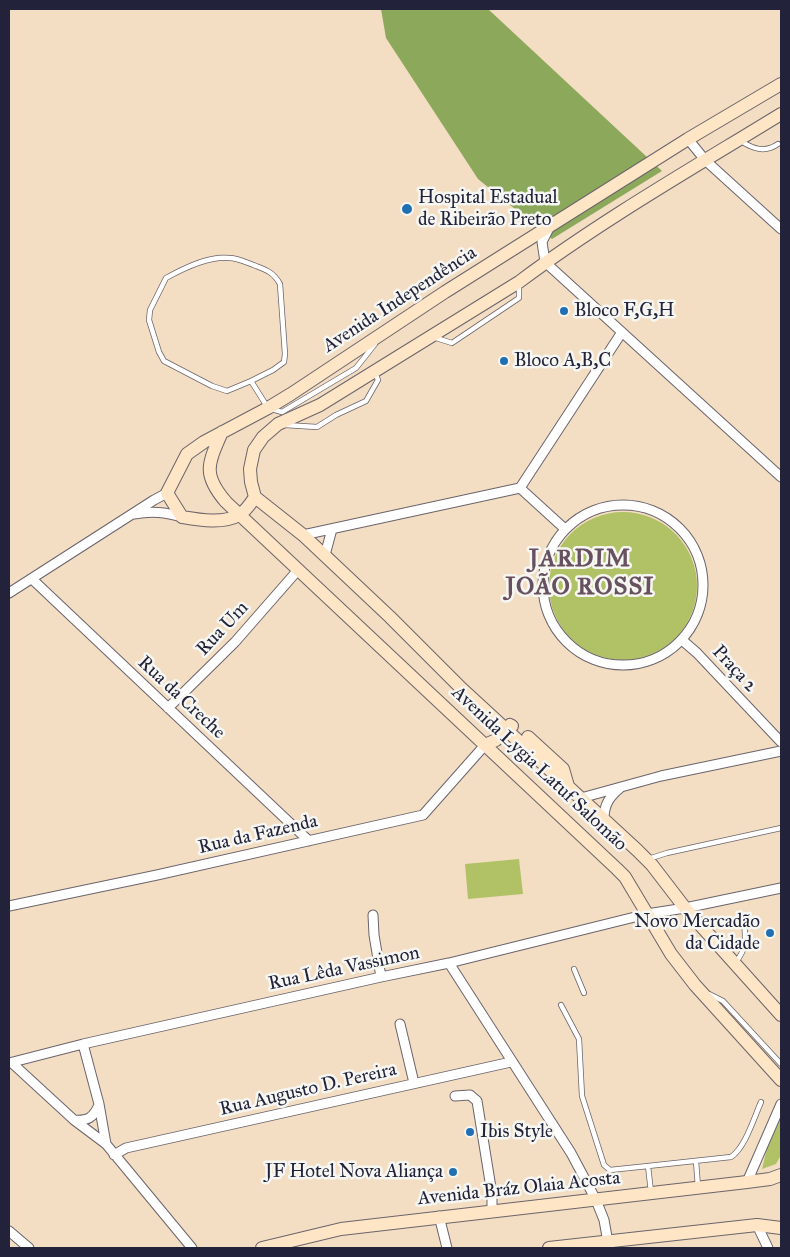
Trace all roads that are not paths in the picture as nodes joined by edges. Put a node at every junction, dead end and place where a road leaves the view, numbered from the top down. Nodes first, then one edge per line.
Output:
1 (781, 84) edge
2 (781, 114) edge
3 (688, 139) junction
4 (740, 140) junction
5 (778, 144) dead end
6 (705, 160) junction
7 (550, 226) junction
8 (781, 229) edge
9 (545, 262) junction
10 (519, 282) junction
11 (622, 332) junction
12 (429, 336) junction
13 (374, 370) junction
14 (251, 382) junction
15 (268, 408) junction
16 (278, 424) junction
17 (222, 432) junction
18 (781, 477) edge
19 (520, 488) junction
20 (166, 493) junction
21 (255, 496) junction
22 (132, 515) junction
23 (239, 515) junction
24 (182, 517) junction
25 (332, 528) junction
26 (565, 529) junction
27 (303, 535) junction
28 (325, 555) junction
29 (298, 570) junction
30 (32, 579) junction
31 (9, 593) edge
32 (682, 640) junction
33 (168, 708) junction
34 (507, 729) junction
35 (781, 742) edge
36 (484, 745) junction
37 (781, 751) edge
38 (624, 785) junction
39 (582, 798) junction
40 (604, 819) junction
41 (781, 828) edge
42 (309, 840) junction
43 (647, 860) junction
44 (781, 888) edge
45 (9, 906) edge
46 (686, 908) junction
47 (647, 914) junction
48 (373, 915) dead end
49 (744, 920) dead end
50 (449, 963) junction
51 (735, 963) junction
52 (574, 969) dead end
53 (381, 977) junction
54 (695, 985) junction
55 (584, 993) dead end
56 (560, 1005) dead end
57 (781, 1014) edge
58 (400, 1024) dead end
59 (83, 1044) junction
60 (511, 1062) junction
61 (10, 1063) edge
62 (781, 1064) edge
63 (781, 1080) edge
64 (414, 1083) junction
65 (455, 1096) dead end
66 (761, 1102) dead end
67 (99, 1104) junction
68 (781, 1104) edge
69 (74, 1120) junction
70 (106, 1144) junction
71 (114, 1155) junction
72 (696, 1161) junction
73 (648, 1166) junction
74 (781, 1175) edge
75 (747, 1182) junction
76 (698, 1187) junction
77 (651, 1193) junction
78 (596, 1200) junction
79 (492, 1211) junction
80 (439, 1216) junction
81 (757, 1225) junction
82 (781, 1228) edge
83 (9, 1231) edge
84 (609, 1245) edge
85 (29, 1248) edge
86 (192, 1248) edge
87 (262, 1248) edge
88 (447, 1248) edge
89 (549, 1248) edge
90 (768, 1248) edge

1 - 3 main road, Avenida Independência
2 - 4 main road
3 - 6 street
3 - 7 main road, Avenida Independência
4 - 5 lane
4 - 6 main road
6 - 8 street
6 - 9 main road
7 - 9 street
7 - 15 main road, Avenida Independência
9 - 10 main road
9 - 11 street
10 - 12 main road
10 - 12 lane
11 - 18 street
11 - 19 street
12 - 13 main road
13 - 16 main road
13 - 16 lane
14 - 14 lane
14 - 15 lane
15 - 17 main road, Avenida Independência
16 - 21 main road
17 - 20 main road, Avenida Independência
17 - 23 main road
19 - 25 street
19 - 26 street
20 - 22 street
20 - 24 main road
21 - 23 main road
21 - 27 main road, Avenida Lygia Latuf Salomão
22 - 24 street
22 - 30 street
23 - 24 main road
23 - 29 main road, Avenida Lygia Latuf Salomão
25 - 27 street
25 - 28 street
26 - 32 street
26 - 32 street
27 - 28 main road, Avenida Lygia Latuf Salomão
28 - 34 main road, Avenida Lygia Latuf Salomão
29 - 33 street, Rua Um
29 - 36 main road, Avenida Lygia Latuf Salomão
30 - 31 street
30 - 33 street, Rua da Creche
32 - 35 street, Praça 2
33 - 42 street, Rua da Creche
34 - 36 main road
34 - 39 main road, Avenida Lygia Latuf Salomão
36 - 42 street, Rua da Fazenda
36 - 47 main road, Avenida Lygia Latuf Salomão
37 - 38 street
38 - 39 street
38 - 40 street
39 - 40 main road, Avenida Lygia Latuf Salomão
40 - 43 main road, Avenida Lygia Latuf Salomão
41 - 43 lane
42 - 45 street, Rua da Fazenda
43 - 46 main road, Avenida Lygia Latuf Salomão
44 - 46 street, Rua Lêda Vassimon
46 - 47 street, Rua Lêda Vassimon
46 - 51 main road, Avenida Lygia Latuf Salomão
47 - 50 street, Rua Lêda Vassimon
47 - 54 main road, Avenida Lygia Latuf Salomão
48 - 53 street
49 - 51 lane
50 - 53 street, Rua Lêda Vassimon
50 - 60 street
51 - 57 main road, Avenida Lygia Latuf Salomão
52 - 55 lane
53 - 59 street, Rua Lêda Vassimon
54 - 62 lane
54 - 63 main road, Avenida Lygia Latuf Salomão
56 - 73 lane
58 - 64 street
59 - 61 street, Rua Lêda Vassimon
59 - 67 street
60 - 64 street, Rua Augusto D. Pereira
60 - 78 street
61 - 69 street
64 - 71 street, Rua Augusto D. Pereira
65 - 79 street
66 - 72 lane
67 - 69 street
67 - 70 street
68 - 75 street
69 - 70 street
70 - 71 street
71 - 86 street
72 - 73 lane
72 - 76 lane
73 - 77 lane
74 - 75 main road, Avenida Bráz Olaia Acosta
75 - 76 main road, Avenida Bráz Olaia Acosta
76 - 77 main road, Avenida Bráz Olaia Acosta
77 - 78 main road, Avenida Bráz Olaia Acosta
78 - 79 main road, Avenida Bráz Olaia Acosta
78 - 84 street
79 - 80 main road, Avenida Bráz Olaia Acosta
80 - 87 main road, Avenida Bráz Olaia Acosta
80 - 88 street
81 - 82 main road
81 - 84 main road
81 - 90 street
83 - 85 street
84 - 89 main road

